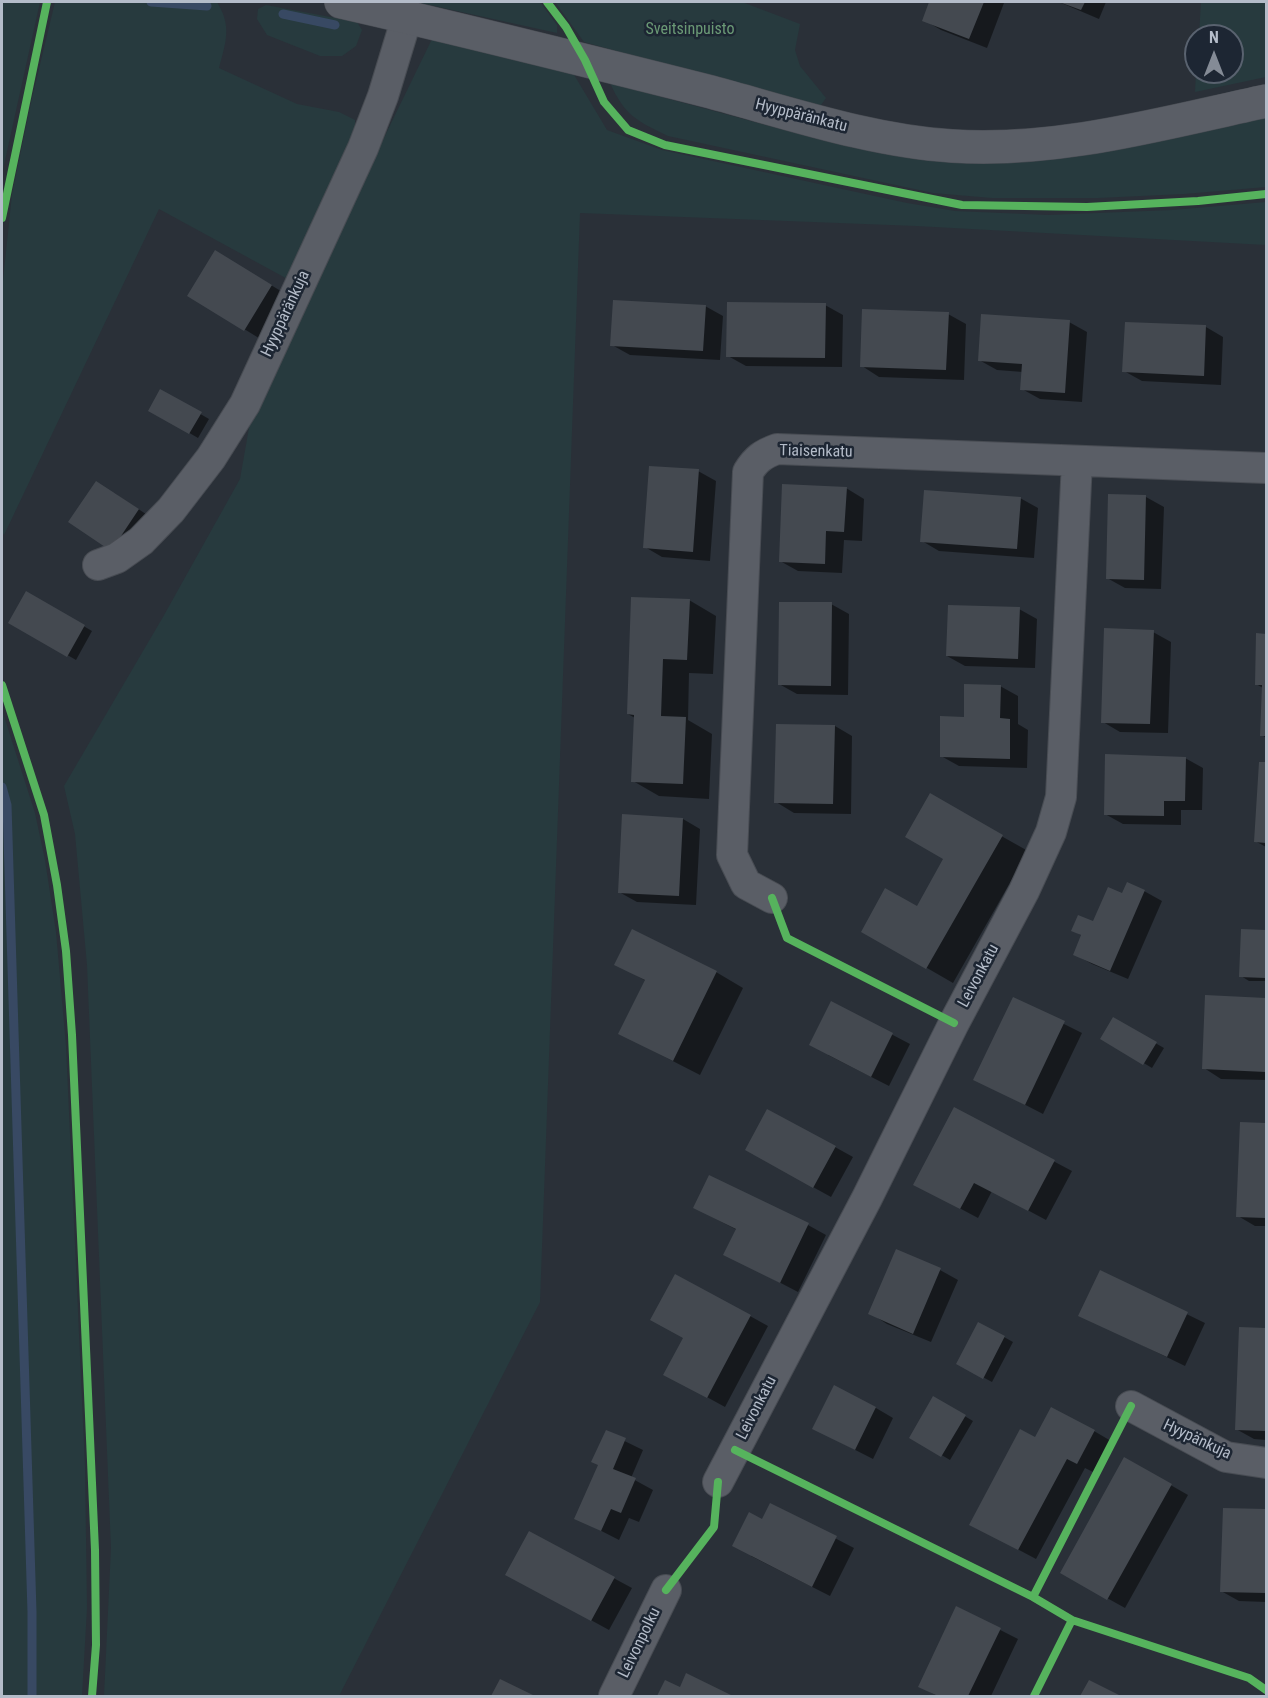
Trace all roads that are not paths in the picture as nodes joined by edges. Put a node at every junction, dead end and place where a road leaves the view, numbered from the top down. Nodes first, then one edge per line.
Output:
1 (341, 2) edge
2 (407, 17) junction
3 (1266, 100) edge
4 (1077, 461) junction
5 (1266, 468) edge
6 (98, 565) dead end
7 (772, 898) dead end
8 (1131, 1406) dead end
9 (1266, 1463) edge
10 (718, 1482) dead end
11 (666, 1590) dead end
12 (614, 1696) edge

1 - 2 street, Hyyppäränkatu
2 - 3 street, Hyyppäränkatu
2 - 6 street, Hyyppäränkuja
4 - 5 street, Tiaisenkatu
4 - 7 street, Tiaisenkatu
4 - 10 street, Leivonkatu
8 - 9 street, Hyypänkuja
11 - 12 street, Leivonpolku

